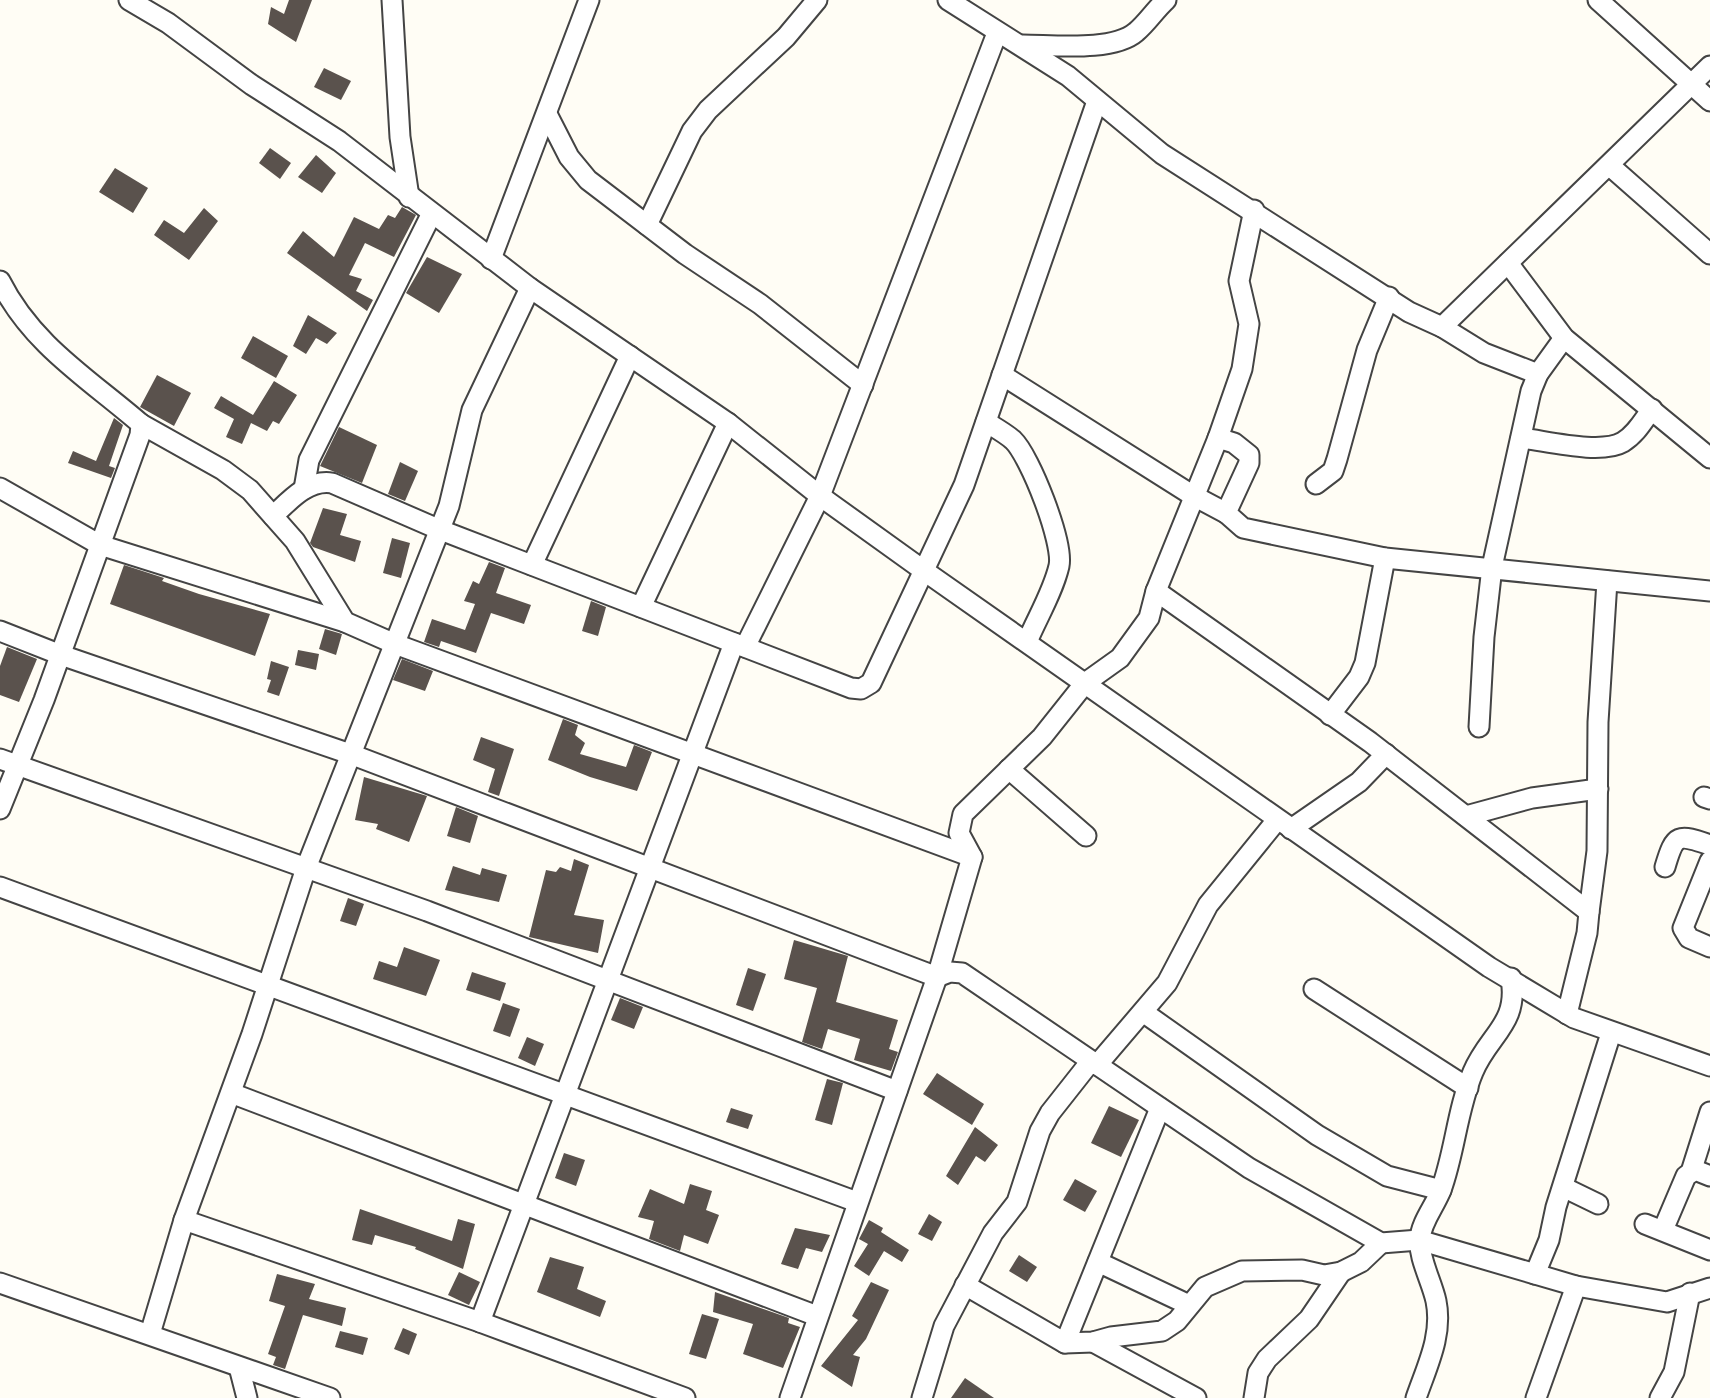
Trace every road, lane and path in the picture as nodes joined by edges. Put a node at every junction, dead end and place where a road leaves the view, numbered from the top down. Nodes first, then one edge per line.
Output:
1 (129, 0) edge
2 (392, 0) edge
3 (589, 0) edge
4 (817, 0) edge
5 (948, 0) edge
6 (1166, 0) edge
7 (1598, 0) edge
8 (997, 33) junction
9 (1023, 45) junction
10 (1710, 66) edge
11 (1692, 84) junction
12 (1097, 101) junction
13 (1710, 101) edge
14 (547, 114) junction
15 (1609, 165) junction
16 (409, 197) junction
17 (1254, 210) junction
18 (432, 215) junction
19 (648, 225) junction
20 (1710, 254) edge
21 (491, 259) junction
22 (1508, 263) junction
23 (0, 281) edge
24 (530, 288) junction
25 (1389, 297) junction
26 (1442, 327) junction
27 (1564, 338) junction
28 (630, 356) junction
29 (1538, 374) junction
30 (1002, 375) junction
31 (863, 386) junction
32 (1652, 409) junction
33 (986, 422) junction
34 (141, 424) junction
35 (728, 424) junction
36 (1218, 438) junction
37 (1521, 438) junction
38 (1710, 458) edge
39 (1316, 484) dead end
40 (0, 488) edge
41 (304, 489) junction
42 (1192, 495) junction
43 (820, 496) junction
44 (1227, 513) junction
45 (273, 516) junction
46 (438, 529) junction
47 (100, 545) junction
48 (1385, 558) junction
49 (532, 565) junction
50 (1492, 567) junction
51 (923, 570) junction
52 (1607, 581) junction
53 (1156, 591) junction
54 (1710, 591) edge
55 (641, 607) junction
56 (345, 622) junction
57 (0, 631) edge
58 (1027, 642) junction
59 (395, 644) junction
60 (739, 645) junction
61 (61, 655) junction
62 (1085, 683) junction
63 (1330, 715) junction
64 (1479, 727) dead end
65 (1386, 754) junction
66 (353, 755) junction
67 (691, 755) junction
68 (8, 762) edge
69 (1009, 769) junction
70 (1598, 789) junction
71 (0, 809) edge
72 (1466, 816) junction
73 (1284, 825) junction
74 (1086, 836) dead end
75 (1710, 845) edge
76 (972, 857) junction
77 (1710, 861) edge
78 (648, 867) junction
79 (1665, 867) dead end
80 (306, 868) junction
81 (0, 887) edge
82 (1589, 912) junction
83 (1710, 947) edge
84 (937, 977) junction
85 (1511, 978) junction
86 (607, 979) junction
87 (268, 986) junction
88 (1314, 989) dead end
89 (1143, 1012) junction
90 (1567, 1014) junction
91 (1611, 1033) junction
92 (1094, 1063) junction
93 (1710, 1066) edge
94 (1468, 1088) junction
95 (897, 1091) junction
96 (231, 1093) junction
97 (564, 1095) junction
98 (1160, 1108) junction
99 (1710, 1112) edge
100 (1700, 1174) edge
101 (1563, 1187) junction
102 (1441, 1190) junction
103 (857, 1202) junction
104 (1598, 1205) dead end
105 (523, 1207) junction
106 (184, 1220) junction
107 (1419, 1240) junction
108 (1381, 1243) junction
109 (1710, 1250) edge
110 (1098, 1262) junction
111 (1341, 1272) junction
112 (1535, 1274) junction
113 (0, 1283) edge
114 (965, 1285) junction
115 (1576, 1286) junction
116 (1710, 1288) edge
117 (1690, 1293) junction
118 (1189, 1305) junction
119 (817, 1316) junction
120 (480, 1322) junction
121 (150, 1334) junction
122 (1093, 1342) junction
123 (1065, 1343) junction
124 (239, 1367) junction
125 (247, 1398) edge
126 (330, 1398) edge
127 (685, 1398) edge
128 (790, 1398) edge
129 (922, 1398) edge
130 (1196, 1398) edge
131 (1254, 1398) edge
132 (1416, 1398) edge
133 (1536, 1398) edge
134 (1660, 1398) edge

1 - 16 street
2 - 16 street
3 - 14 street
4 - 19 street
5 - 8 street
6 - 9 street
7 - 11 street
8 - 9 street
8 - 31 street
9 - 12 street
10 - 11 street
11 - 13 street
11 - 15 street
12 - 17 street
12 - 30 street
14 - 19 street
14 - 21 street
15 - 20 street
15 - 22 street
16 - 18 street
17 - 25 street
17 - 36 street
18 - 21 street
18 - 41 street
19 - 31 street
21 - 24 street
22 - 26 street
22 - 27 street
23 - 34 street
24 - 28 street
24 - 46 street
25 - 26 street
25 - 39 street
26 - 29 street
27 - 29 street
27 - 32 street
28 - 35 street
28 - 49 street
29 - 37 street
30 - 33 street
30 - 42 street
31 - 43 street
32 - 37 street
32 - 38 street
33 - 51 street
33 - 58 street
34 - 45 street
34 - 47 street
35 - 43 street
35 - 55 street
36 - 42 street
36 - 44 street
37 - 50 street
40 - 47 street
41 - 45 street
41 - 46 street
42 - 44 street
42 - 53 street
43 - 51 street
43 - 60 street
44 - 48 street
45 - 56 street
46 - 49 street
46 - 59 street
47 - 56 street
47 - 61 street
48 - 50 street
48 - 63 street
49 - 55 street
50 - 52 street
50 - 64 street
51 - 58 street
51 - 60 street
52 - 54 street
52 - 70 street
53 - 62 street
53 - 63 street
55 - 60 street
56 - 59 street
57 - 61 street
58 - 62 street
59 - 66 street
59 - 67 street
60 - 67 street
61 - 66 street
61 - 68 street
62 - 69 street
62 - 73 street
63 - 65 street
65 - 72 street
65 - 73 street
66 - 78 street
66 - 80 street
67 - 76 street
67 - 78 street
68 - 71 street
68 - 80 street
69 - 74 street
69 - 76 street
70 - 72 street
70 - 82 street
72 - 82 street
73 - 85 street
73 - 89 street
75 - 79 street
76 - 84 street
77 - 83 street
78 - 84 street
78 - 86 street
80 - 86 street
80 - 87 street
81 - 87 street
82 - 90 street
84 - 92 street
84 - 95 street
85 - 90 street
85 - 94 street
86 - 95 street
86 - 97 street
87 - 96 street
87 - 97 street
88 - 94 street
89 - 92 street
89 - 102 street
90 - 91 street
91 - 93 street
91 - 101 street
92 - 98 street
92 - 114 street
94 - 102 street
95 - 103 street
96 - 105 street
96 - 106 street
97 - 103 street
97 - 105 street
98 - 108 street
98 - 110 street
99 - 100 street
100 - 109 street
101 - 104 street
101 - 112 street
102 - 107 street
103 - 119 street
105 - 119 street
105 - 120 street
106 - 120 street
106 - 121 street
107 - 108 street
107 - 112 street
107 - 132 street
108 - 111 street
110 - 118 street
110 - 123 street
111 - 118 street
111 - 131 street
112 - 115 street
113 - 121 street
114 - 123 street
114 - 129 street
115 - 117 street
115 - 133 street
116 - 117 street
117 - 134 street
118 - 122 street
119 - 128 street
120 - 127 street
121 - 124 street
122 - 123 street
122 - 130 street
124 - 125 street
124 - 126 street

